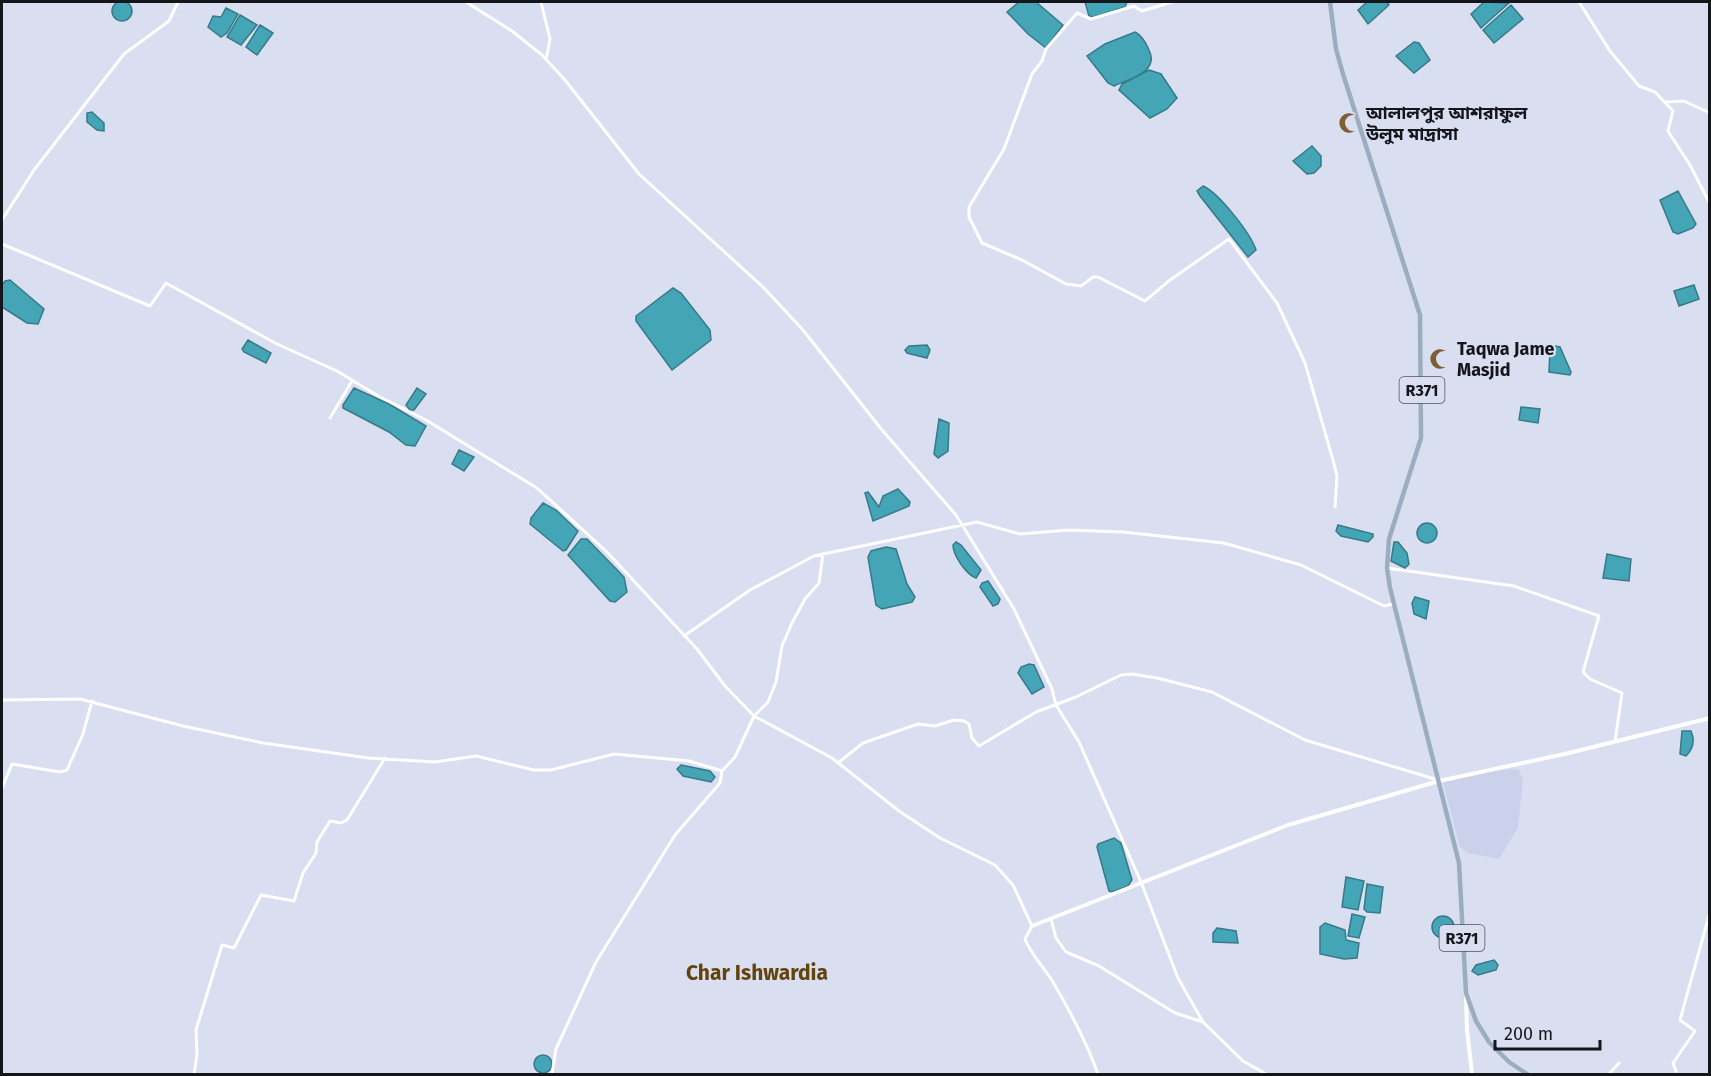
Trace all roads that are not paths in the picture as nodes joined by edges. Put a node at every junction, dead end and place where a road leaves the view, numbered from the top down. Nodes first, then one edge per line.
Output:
1 (178, 2) edge
2 (466, 2) edge
3 (541, 2) edge
4 (1172, 2) edge
5 (1329, 2) edge
6 (1579, 2) edge
7 (546, 60) junction
8 (1666, 102) junction
9 (1710, 113) edge
10 (1710, 204) edge
11 (2, 219) edge
12 (2, 244) edge
13 (352, 381) junction
14 (330, 418) dead end
15 (1335, 507) dead end
16 (962, 523) junction
17 (823, 554) junction
18 (1387, 568) junction
19 (1394, 604) junction
20 (684, 636) junction
21 (2, 700) edge
22 (92, 701) junction
23 (1056, 705) junction
24 (754, 716) junction
25 (1710, 718) edge
26 (1615, 741) junction
27 (385, 758) junction
28 (838, 763) junction
29 (723, 771) junction
30 (1439, 781) junction
31 (2, 788) edge
32 (1142, 882) junction
33 (1710, 912) edge
34 (1051, 919) junction
35 (1032, 927) junction
36 (1467, 993) junction
37 (1203, 1022) junction
38 (1618, 1063) dead end
39 (1676, 1071) dead end
40 (194, 1074) edge
41 (552, 1074) edge
42 (1098, 1074) edge
43 (1266, 1074) edge
44 (1472, 1074) edge
45 (1527, 1074) edge
46 (1609, 1074) edge

1 - 11 street
2 - 7 street
3 - 7 street
4 - 15 street
5 - 18 main road, R371
6 - 8 street
7 - 16 street
8 - 9 street
8 - 10 street
12 - 13 street
13 - 14 street
13 - 20 street
16 - 17 street
16 - 19 street
16 - 23 street
17 - 20 street
17 - 24 street
18 - 19 main road, R371
18 - 26 street
19 - 30 main road, R371
20 - 24 street
21 - 22 street
22 - 27 street
22 - 31 street
23 - 28 street
23 - 30 street
23 - 32 street
24 - 28 street
24 - 29 street
25 - 26 street
26 - 30 street
27 - 29 street
27 - 40 street
28 - 35 street
29 - 41 street
30 - 32 street
30 - 36 main road, R371
32 - 34 street
32 - 37 street
33 - 39 street
34 - 35 street
34 - 37 street
35 - 42 street
36 - 44 street
36 - 45 main road, R371
37 - 43 street
38 - 46 street

